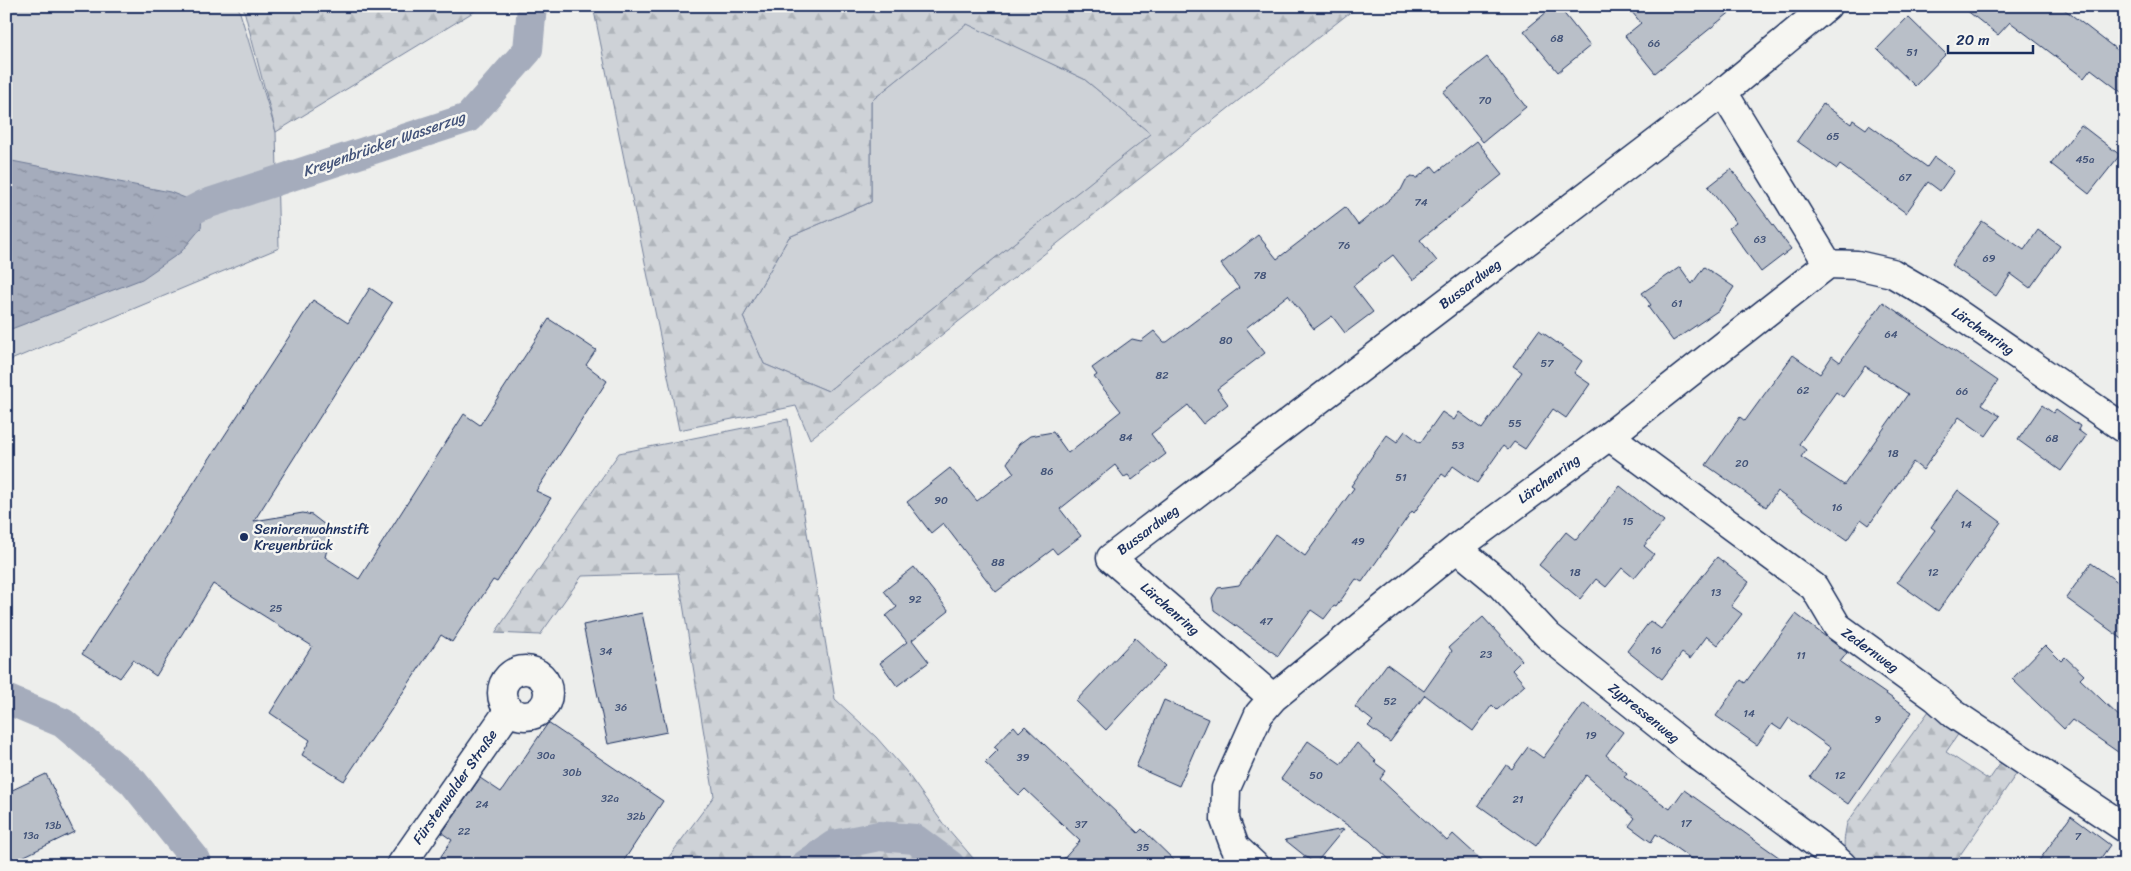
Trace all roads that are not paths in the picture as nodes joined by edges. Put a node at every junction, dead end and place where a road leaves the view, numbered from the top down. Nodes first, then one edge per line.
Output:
1 (1827, 6) edge
2 (1723, 92) junction
3 (1828, 264) junction
4 (2125, 429) edge
5 (1608, 436) junction
6 (1457, 548) junction
7 (1111, 558) joint
8 (1273, 698) junction
9 (509, 710) dead end
10 (2125, 828) edge
11 (401, 865) edge
12 (1254, 865) edge
13 (1842, 865) edge

1 - 2 street, Bussardweg
2 - 3 street
2 - 7 street, Bussardweg
3 - 4 street, Lärchenring
3 - 5 street, Lärchenring
5 - 6 street, Lärchenring
5 - 10 street, Zedernweg
6 - 8 street, Lärchenring
6 - 13 street, Zypressenweg
7 - 8 street, Lärchenring
8 - 12 street, Lärchenring
9 - 11 street, Fürstenwalder Straße

